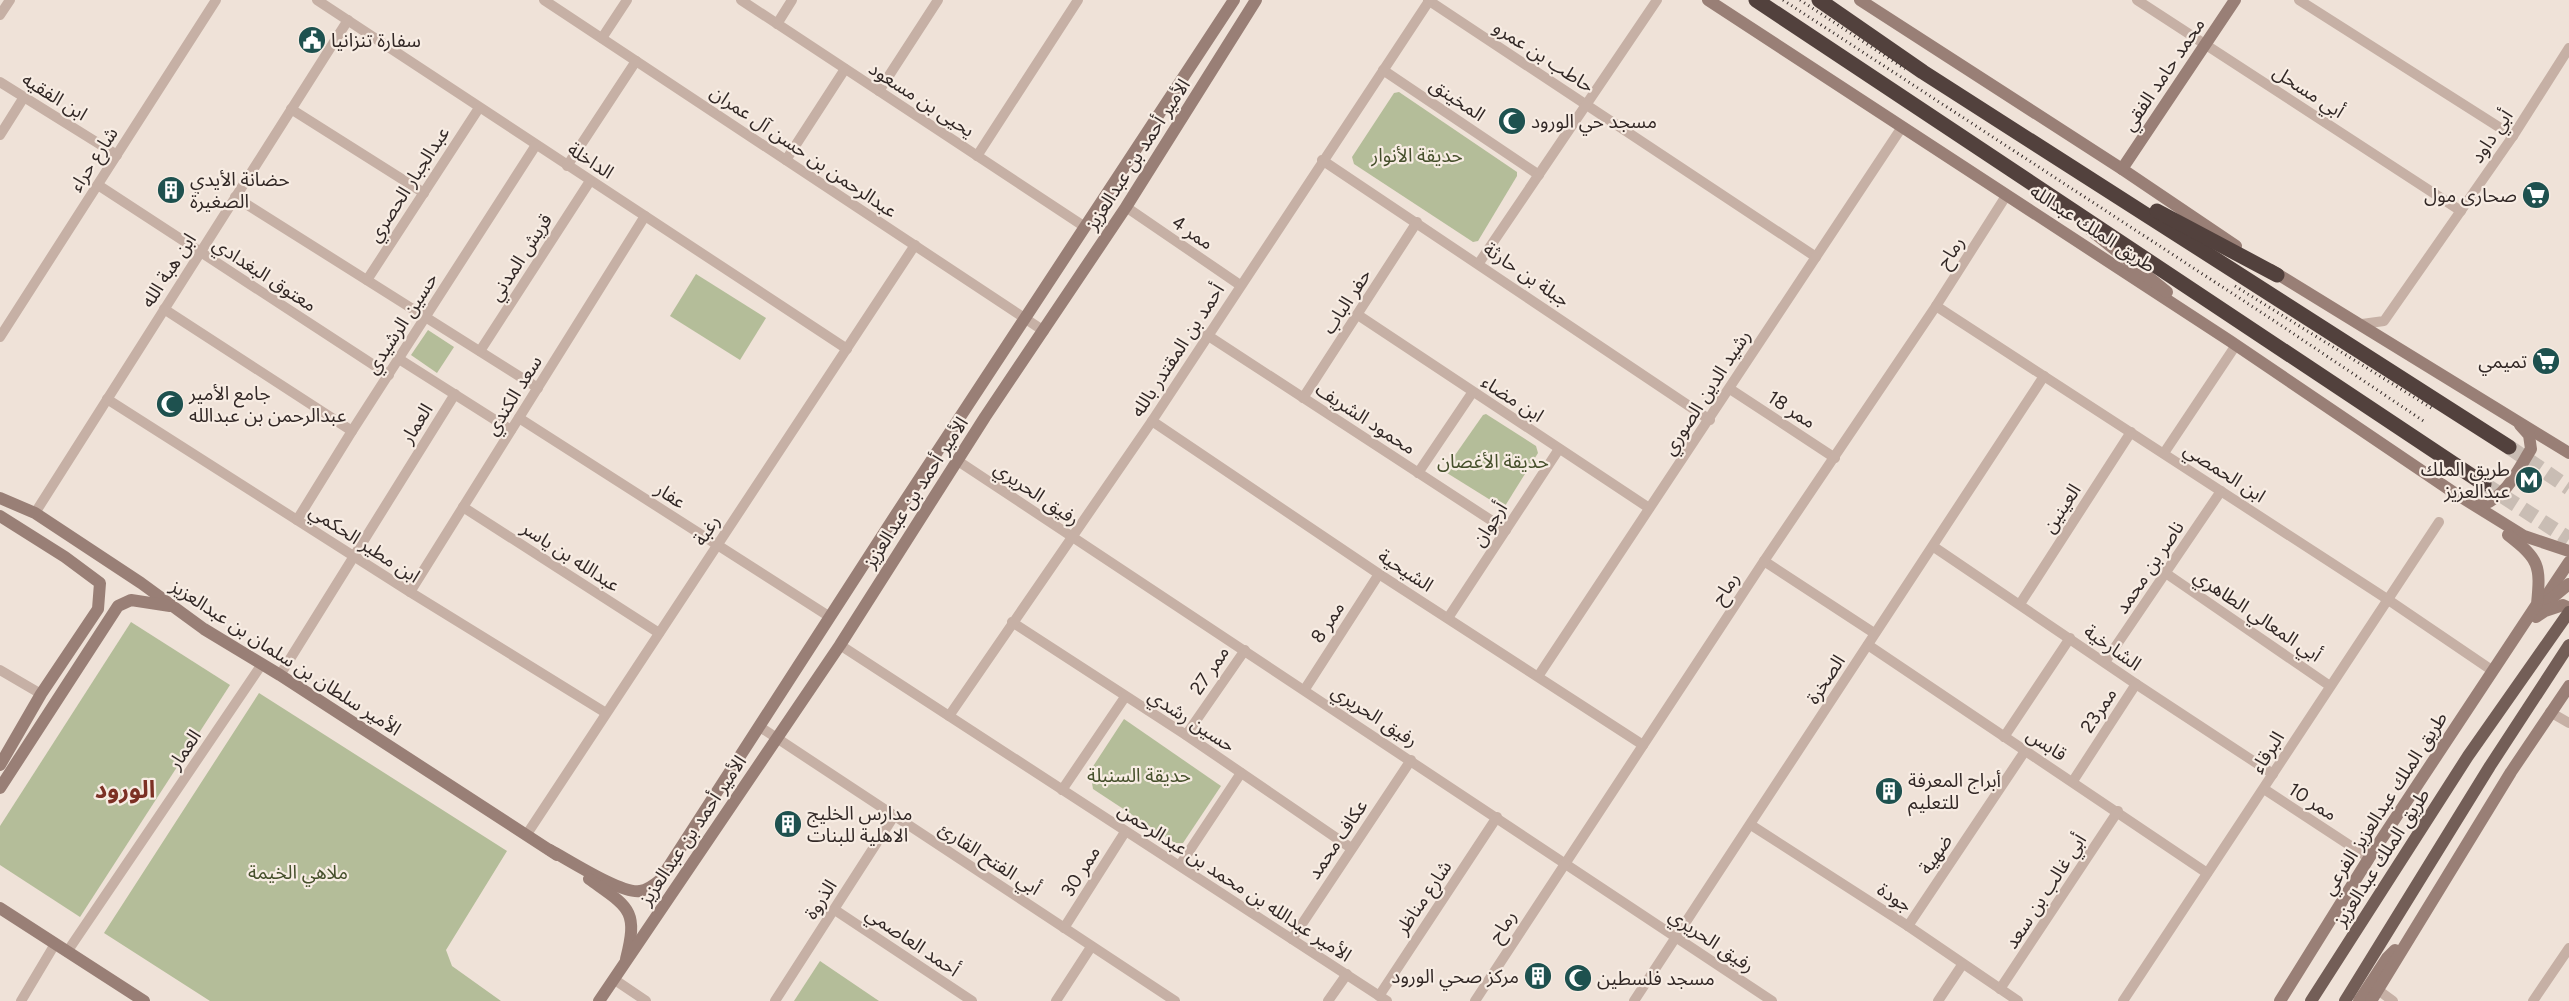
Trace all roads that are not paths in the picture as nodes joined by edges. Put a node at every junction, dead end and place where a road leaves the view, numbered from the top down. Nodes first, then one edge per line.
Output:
1 (10, 0) edge
2 (215, 0) edge
3 (317, 0) edge
4 (544, 0) edge
5 (627, 0) edge
6 (741, 0) edge
7 (792, 0) edge
8 (938, 0) edge
9 (1078, 0) edge
10 (1234, 0) edge
11 (1256, 0) edge
12 (1428, 0) edge
13 (1657, 0) edge
14 (1708, 0) edge
15 (1746, 0) edge
16 (1756, 0) edge
17 (1819, 0) edge
18 (1860, 0) edge
19 (2137, 0) edge
20 (2235, 0) edge
21 (2299, 0) edge
22 (1769, 9) junction
23 (0, 15) edge
24 (348, 20) junction
25 (777, 24) junction
26 (602, 38) junction
27 (2205, 44) junction
28 (2569, 48) edge
29 (636, 61) junction
30 (845, 69) junction
31 (1383, 70) junction
32 (0, 82) edge
33 (879, 91) junction
34 (24, 97) junction
35 (1586, 105) junction
36 (479, 108) junction
37 (291, 109) junction
38 (1902, 127) junction
39 (0, 135) edge
40 (2513, 136) junction
41 (536, 145) junction
42 (116, 155) junction
43 (977, 156) junction
44 (786, 160) junction
45 (1322, 160) junction
46 (2062, 160) junction
47 (567, 166) junction
48 (2122, 170) junction
49 (1539, 175) junction
50 (590, 181) junction
51 (98, 185) junction
52 (424, 193) junction
53 (2048, 193) junction
54 (2006, 196) junction
55 (235, 197) junction
56 (1126, 207) junction
57 (2460, 211) junction
58 (646, 216) junction
59 (1417, 222) junction
60 (1085, 227) junction
61 (915, 246) junction
62 (200, 253) junction
63 (1816, 257) junction
64 (1479, 263) junction
65 (2278, 274) junction
66 (367, 280) junction
67 (1240, 285) junction
68 (1936, 306) junction
69 (164, 309) junction
70 (1358, 315) junction
71 (425, 317) junction
72 (1025, 319) junction
73 (2362, 324) junction
74 (1044, 331) junction
75 (1, 334) edge
76 (1207, 335) junction
77 (2233, 343) junction
78 (847, 349) junction
79 (480, 351) junction
80 (399, 359) junction
81 (389, 375) junction
82 (2044, 376) junction
83 (538, 388) junction
84 (1730, 389) junction
85 (2470, 391) junction
86 (1472, 393) junction
87 (455, 394) junction
88 (1303, 398) junction
89 (107, 399) junction
90 (968, 407) junction
91 (519, 418) junction
92 (985, 418) junction
93 (1710, 420) junction
94 (1152, 421) junction
95 (511, 430) junction
96 (352, 431) junction
97 (2131, 432) junction
98 (2569, 443) edge
99 (2509, 447) tunnel mouth
100 (1560, 449) junction
101 (2164, 453) junction
102 (2569, 453) edge
103 (1835, 458) junction
104 (958, 461) junction
105 (1418, 473) junction
106 (2484, 484) tunnel mouth
107 (2221, 491) junction
108 (2454, 492) junction
109 (1, 500) edge
110 (463, 507) junction
111 (1650, 508) junction
112 (35, 513) junction
113 (0, 516) edge
114 (297, 520) junction
115 (2439, 522) dead end
116 (1506, 530) junction
117 (1072, 538) junction
118 (717, 546) junction
119 (1934, 546) junction
120 (2569, 551) edge
121 (354, 556) junction
122 (1764, 560) junction
123 (2569, 562) edge
124 (1379, 574) junction
125 (2167, 574) junction
126 (2569, 584) edge
127 (410, 592) junction
128 (2387, 599) junction
129 (2020, 604) junction
130 (2540, 606) junction
131 (177, 608) junction
132 (2569, 608) edge
133 (2569, 612) edge
134 (830, 617) junction
135 (1448, 618) junction
136 (1012, 622) junction
137 (2522, 628) junction
138 (1874, 633) junction
139 (659, 634) junction
140 (2070, 638) junction
141 (840, 645) junction
142 (1868, 645) junction
143 (2569, 645) edge
144 (1245, 650) junction
145 (2105, 662) junction
146 (262, 664) junction
147 (0, 670) edge
148 (2493, 671) junction
149 (280, 675) junction
150 (1539, 675) junction
151 (2136, 684) junction
152 (2330, 686) junction
153 (2569, 686) edge
154 (1305, 689) junction
155 (40, 694) junction
156 (1125, 697) junction
157 (2550, 712) junction
158 (606, 713) junction
159 (949, 716) junction
160 (2569, 723) edge
161 (760, 727) junction
162 (1186, 735) junction
163 (2004, 737) junction
164 (776, 738) junction
165 (1643, 745) junction
166 (2025, 751) junction
167 (1412, 760) junction
168 (0, 765) edge
169 (1241, 773) junction
170 (2274, 774) junction
171 (2073, 781) junction
172 (0, 788) edge
173 (2264, 789) junction
174 (1062, 790) junction
175 (2118, 811) junction
176 (894, 816) junction
177 (1497, 817) junction
178 (1751, 824) junction
179 (1125, 832) junction
180 (527, 834) junction
181 (1351, 848) junction
182 (550, 850) junction
183 (2368, 858) junction
184 (1565, 862) junction
185 (1180, 865) junction
186 (2207, 873) junction
187 (0, 908) edge
188 (835, 910) junction
189 (1908, 926) junction
190 (1064, 928) junction
191 (1676, 938) junction
192 (2409, 938) junction
193 (1292, 939) junction
194 (55, 944) junction
195 (1091, 946) junction
196 (2569, 948) edge
197 (67, 952) junction
198 (624, 964) junction
199 (1962, 965) junction
200 (1346, 974) junction
201 (615, 980) junction
202 (2000, 989) junction
203 (2374, 996) edge
204 (130, 997) edge
205 (1383, 999) edge
206 (21, 1001) edge
207 (144, 1001) edge
208 (599, 1001) edge
209 (646, 1001) edge
210 (776, 1001) edge
211 (972, 1001) edge
212 (1056, 1001) edge
213 (1175, 1001) edge
214 (1328, 1001) edge
215 (1475, 1001) edge
216 (1634, 1001) edge
217 (1772, 1001) edge
218 (1938, 1001) edge
219 (2018, 1001) edge
220 (2123, 1001) edge
221 (2280, 1001) edge
222 (2311, 1001) edge
223 (2345, 1001) edge
224 (2359, 1001) edge
225 (2392, 1001) edge
226 (2534, 1001) edge

1 - 23 street
2 - 42 street, شارع حراء
3 - 24 street, الداخلة
4 - 26 street, عبدالرحمن بن حسن آل عمران
5 - 26 street
6 - 25 street, يحيى بن مسعود
7 - 25 street
8 - 33 street
9 - 43 street
10 - 60 street, الأمير أحمد بن عبدالعزيز
11 - 56 street, الأمير أحمد بن عبدالعزيز
12 - 31 street, أحمد بن المقتدر بالله
12 - 35 street, حاطب بن عمرو
13 - 35 street
14 - 38 street, طريق الملك عبدالله
15 - 22 highway
16 - 22 highway, طريق الملك عبدالله
17 - 46 highway
18 - 48 street
19 - 27 street, أبي مسحل
20 - 27 street, محمد حامد الفقي
21 - 40 street
22 - 53 highway, طريق الملك عبدالله
24 - 36 street, الداخلة
24 - 37 street, ابن هبة الله
25 - 30 street, يحيى بن مسعود
26 - 29 street, عبدالرحمن بن حسن آل عمران
27 - 48 street, محمد حامد الفقي
27 - 57 street, أبي مسحل
28 - 40 street, أبي داود
29 - 44 street, عبدالرحمن بن حسن آل عمران
29 - 47 street
30 - 33 street, يحيى بن مسعود
30 - 44 street
31 - 45 street, أحمد بن المقتدر بالله
31 - 49 street, المخينق
32 - 34 street, ابن الفقيه
33 - 43 street, يحيى بن مسعود
34 - 39 street
34 - 42 street, ابن الفقيه
35 - 49 street
35 - 63 street, حاطب بن عمرو
36 - 41 street, الداخلة
36 - 52 street, عبدالجبار الحصري
37 - 52 street
37 - 55 street, ابن هبة الله
38 - 54 street, طريق الملك عبدالله
38 - 63 street, رشيد الدين الصوري
40 - 57 street, أبي داود
41 - 47 street, الداخلة
41 - 71 street, حسين الرشيدي
42 - 51 street, شارع حراء
43 - 60 street, يحيى بن مسعود
44 - 61 street, عبدالرحمن بن حسن آل عمران
45 - 59 street, جبلة بن حارثة
45 - 67 street, أحمد بن المقتدر بالله
46 - 65 highway
46 - 99 highway
47 - 50 street, الداخلة
48 - 65 street
49 - 64 street
50 - 58 street, الداخلة
50 - 79 street, قريش المدني
51 - 62 street, معتوق البغدادي
51 - 75 street, شارع حراء
52 - 66 street, عبدالجبار الحصري
53 - 77 street
53 - 106 highway, طريق الملك عبدالله
54 - 68 street, رماح
54 - 77 street, طريق الملك عبدالله
55 - 62 street, ابن هبة الله
55 - 66 street
56 - 67 street, ممر 4
56 - 74 street, الأمير أحمد بن عبدالعزيز
57 - 73 street, أبي داود
58 - 78 street, الداخلة
58 - 83 street, سعد الكندي
59 - 64 street, جبلة بن حارثة
59 - 70 street, حفر الباب
60 - 72 street, الأمير أحمد بن عبدالعزيز
61 - 72 street, عبدالرحمن بن حسن آل عمران
61 - 78 street, رغبة
62 - 69 street, ابن هبة الله
62 - 81 street, معتوق البغدادي
63 - 84 street, رشيد الدين الصوري
64 - 93 street, جبلة بن حارثة
65 - 73 street
66 - 71 street
67 - 76 street, أحمد بن المقتدر بالله
68 - 82 street, ابن الحمصي
68 - 103 street, رماح
69 - 89 street, ابن هبة الله
69 - 96 street
70 - 86 street, ابن مضاء
70 - 88 street, حفر الباب
71 - 79 street
71 - 80 street, حسين الرشيدي
72 - 74 street, عبدالرحمن بن حسن آل عمران
72 - 90 street, الأمير أحمد بن عبدالعزيز
73 - 85 street
74 - 92 street, الأمير أحمد بن عبدالعزيز
76 - 88 street, محمود الشريف
76 - 94 street, أحمد بن المقتدر بالله
77 - 101 street
77 - 108 street, طريق الملك عبدالله
78 - 118 street, رغبة
79 - 83 street
80 - 81 street, حسين الرشيدي
80 - 87 street
81 - 96 street, حسين الرشيدي
82 - 97 street, ابن الحمصي
82 - 119 street, الصخرة
83 - 91 street, سعد الكندي
84 - 93 street, رشيد الدين الصوري
84 - 103 street, ممر 18
85 - 98 street
85 - 102 street
85 - 108 street
86 - 100 street, ابن مضاء
86 - 105 street
87 - 95 street
87 - 121 street, العمار
88 - 105 street, محمود الشريف
89 - 112 street, ابن هبة الله
89 - 114 street, ابن مطير الحكمي
90 - 92 street
90 - 134 street, الأمير أحمد بن عبدالعزيز
91 - 95 street, سعد الكندي
91 - 118 street, عفار
92 - 104 street, الأمير أحمد بن عبدالعزيز
93 - 111 street, رشيد الدين الصوري
94 - 117 street, أحمد بن المقتدر بالله
94 - 124 street, الشيحية
95 - 110 street, سعد الكندي
96 - 114 street, حسين الرشيدي
97 - 101 street, ابن الحمصي
97 - 129 street, العينين
100 - 111 street, ابن مضاء
100 - 116 street, أرجوان
101 - 107 street, ابن الحمصي
103 - 122 street, رماح
104 - 117 street, رفيق الحريري
104 - 141 street, الأمير أحمد بن عبدالعزيز
105 - 116 street, محمود الشريف
107 - 125 street, ناصر بن محمد
107 - 128 street, ابن الحمصي
108 - 120 street
108 - 137 street
109 - 112 street, الأمير سلطان بن سلمان بن عبدالعزيز
110 - 127 street, سعد الكندي
110 - 139 street, عبدالله بن ياسر
111 - 150 street, رشيد الدين الصوري
112 - 131 street, الأمير سلطان بن سلمان بن عبدالعزيز
113 - 155 street
114 - 121 street, ابن مطير الحكمي
115 - 128 street, البرقاء
116 - 135 street, أرجوان
117 - 136 street, أحمد بن المقتدر بالله
117 - 144 street, رفيق الحريري
118 - 134 street, عفار
118 - 139 street, رغبة
119 - 129 street, الشارخية
119 - 138 street, الصخرة
121 - 127 street, ابن مطير الحكمي
121 - 149 street, العمار
122 - 138 street
122 - 165 street, رماح
123 - 130 street
124 - 135 street, الشيحية
124 - 154 street, ممر 8
125 - 145 street, ناصر بن محمد
125 - 152 street, أبي المعالي الطاهري
126 - 130 street
127 - 158 street, ابن مطير الحكمي
128 - 148 street, ابن الحمصي
128 - 152 street, البرقاء
129 - 140 street, الشارخية
130 - 137 street
131 - 146 street, الأمير سلطان بن سلمان بن عبدالعزيز
131 - 172 street
132 - 137 street
133 - 222 main road, طريق الملك عبدالعزيز
134 - 161 street, الأمير أحمد بن عبدالعزيز
135 - 150 street, الشيحية
136 - 156 street, حسين رشدي
136 - 159 street, أحمد بن المقتدر بالله
137 - 148 street, طريق الملك عبدالعزيز الفرعي
138 - 142 street, الصخرة
139 - 158 street, رغبة
140 - 145 street, الشارخية
140 - 163 street
141 - 159 street, الأمير عبدالله بن محمد بن عبدالرحمن
141 - 164 street, الأمير أحمد بن عبدالعزيز
142 - 163 street, قابس
142 - 178 street, الصخرة
143 - 223 main road
144 - 154 street, رفيق الحريري
144 - 162 street, ممر 27
145 - 151 street, الشارخية
146 - 149 street, الأمير سلطان بن سلمان بن عبدالعزيز
146 - 197 street, العمار
147 - 155 street
148 - 183 street, طريق الملك عبدالعزيز الفرعي
149 - 180 street, الأمير سلطان بن سلمان بن عبدالعزيز
150 - 165 street, الشيحية
151 - 170 street, الشارخية
151 - 171 street, ممر23
152 - 170 street, البرقاء
153 - 157 street
154 - 167 street, رفيق الحريري
155 - 168 street
156 - 162 street, حسين رشدي
156 - 174 street
157 - 160 street
157 - 192 street
158 - 180 street, رغبة
159 - 174 street, الأمير عبدالله بن محمد بن عبدالرحمن
161 - 164 street, أبي الفتح القارئ
161 - 182 street, الأمير أحمد بن عبدالعزيز
162 - 169 street, حسين رشدي
163 - 166 street, قابس
164 - 176 street, أبي الفتح القارئ
164 - 198 street, الأمير أحمد بن عبدالعزيز
165 - 184 street, رماح
166 - 171 street, قابس
166 - 189 street, ضهية
167 - 177 street, رفيق الحريري
167 - 181 street, عكاف محمد
169 - 181 street, حسين رشدي
169 - 185 street
170 - 173 street, البرقاء
171 - 175 street, قابس
173 - 183 street, ممر 10
173 - 186 street, البرقاء
174 - 179 street, الأمير عبدالله بن محمد بن عبدالرحمن
175 - 186 street, قابس
175 - 202 street, أبي غالب بن سعد
176 - 188 street, الذروة
176 - 190 street, أبي الفتح القارئ
177 - 184 street, رفيق الحريري
177 - 205 street, شارع مناظر
178 - 189 street, جودة
178 - 191 street, الصخرة
179 - 185 street, الأمير عبدالله بن محمد بن عبدالرحمن
179 - 190 street, ممر 30
180 - 182 street, الأمير سلطان بن سلمان بن عبدالعزيز
181 - 193 street, عكاف محمد
182 - 198 street
183 - 221 street, طريق الملك عبدالعزيز الفرعي
184 - 191 street, رفيق الحريري
184 - 215 street, رماح
185 - 193 street, الأمير عبدالله بن محمد بن عبدالرحمن
186 - 220 street, البرقاء
187 - 194 street
188 - 210 street, الذروة
188 - 211 street, أحمد العاصمي
189 - 199 street, جودة
190 - 195 street, أبي الفتح القارئ
191 - 216 street, الصخرة
191 - 217 street, رفيق الحريري
192 - 203 street
192 - 224 street
193 - 200 street, الأمير عبدالله بن محمد بن عبدالرحمن
194 - 197 street
194 - 206 street
195 - 212 street
195 - 213 street, أبي الفتح القارئ
196 - 226 street
197 - 204 street
198 - 201 street, الأمير أحمد بن عبدالعزيز
199 - 202 street, جودة
199 - 218 street
200 - 205 street, الأمير عبدالله بن محمد بن عبدالرحمن
200 - 214 street
201 - 208 street, الأمير أحمد بن عبدالعزيز
201 - 209 street
202 - 219 street, جودة
203 - 225 street
204 - 207 street

